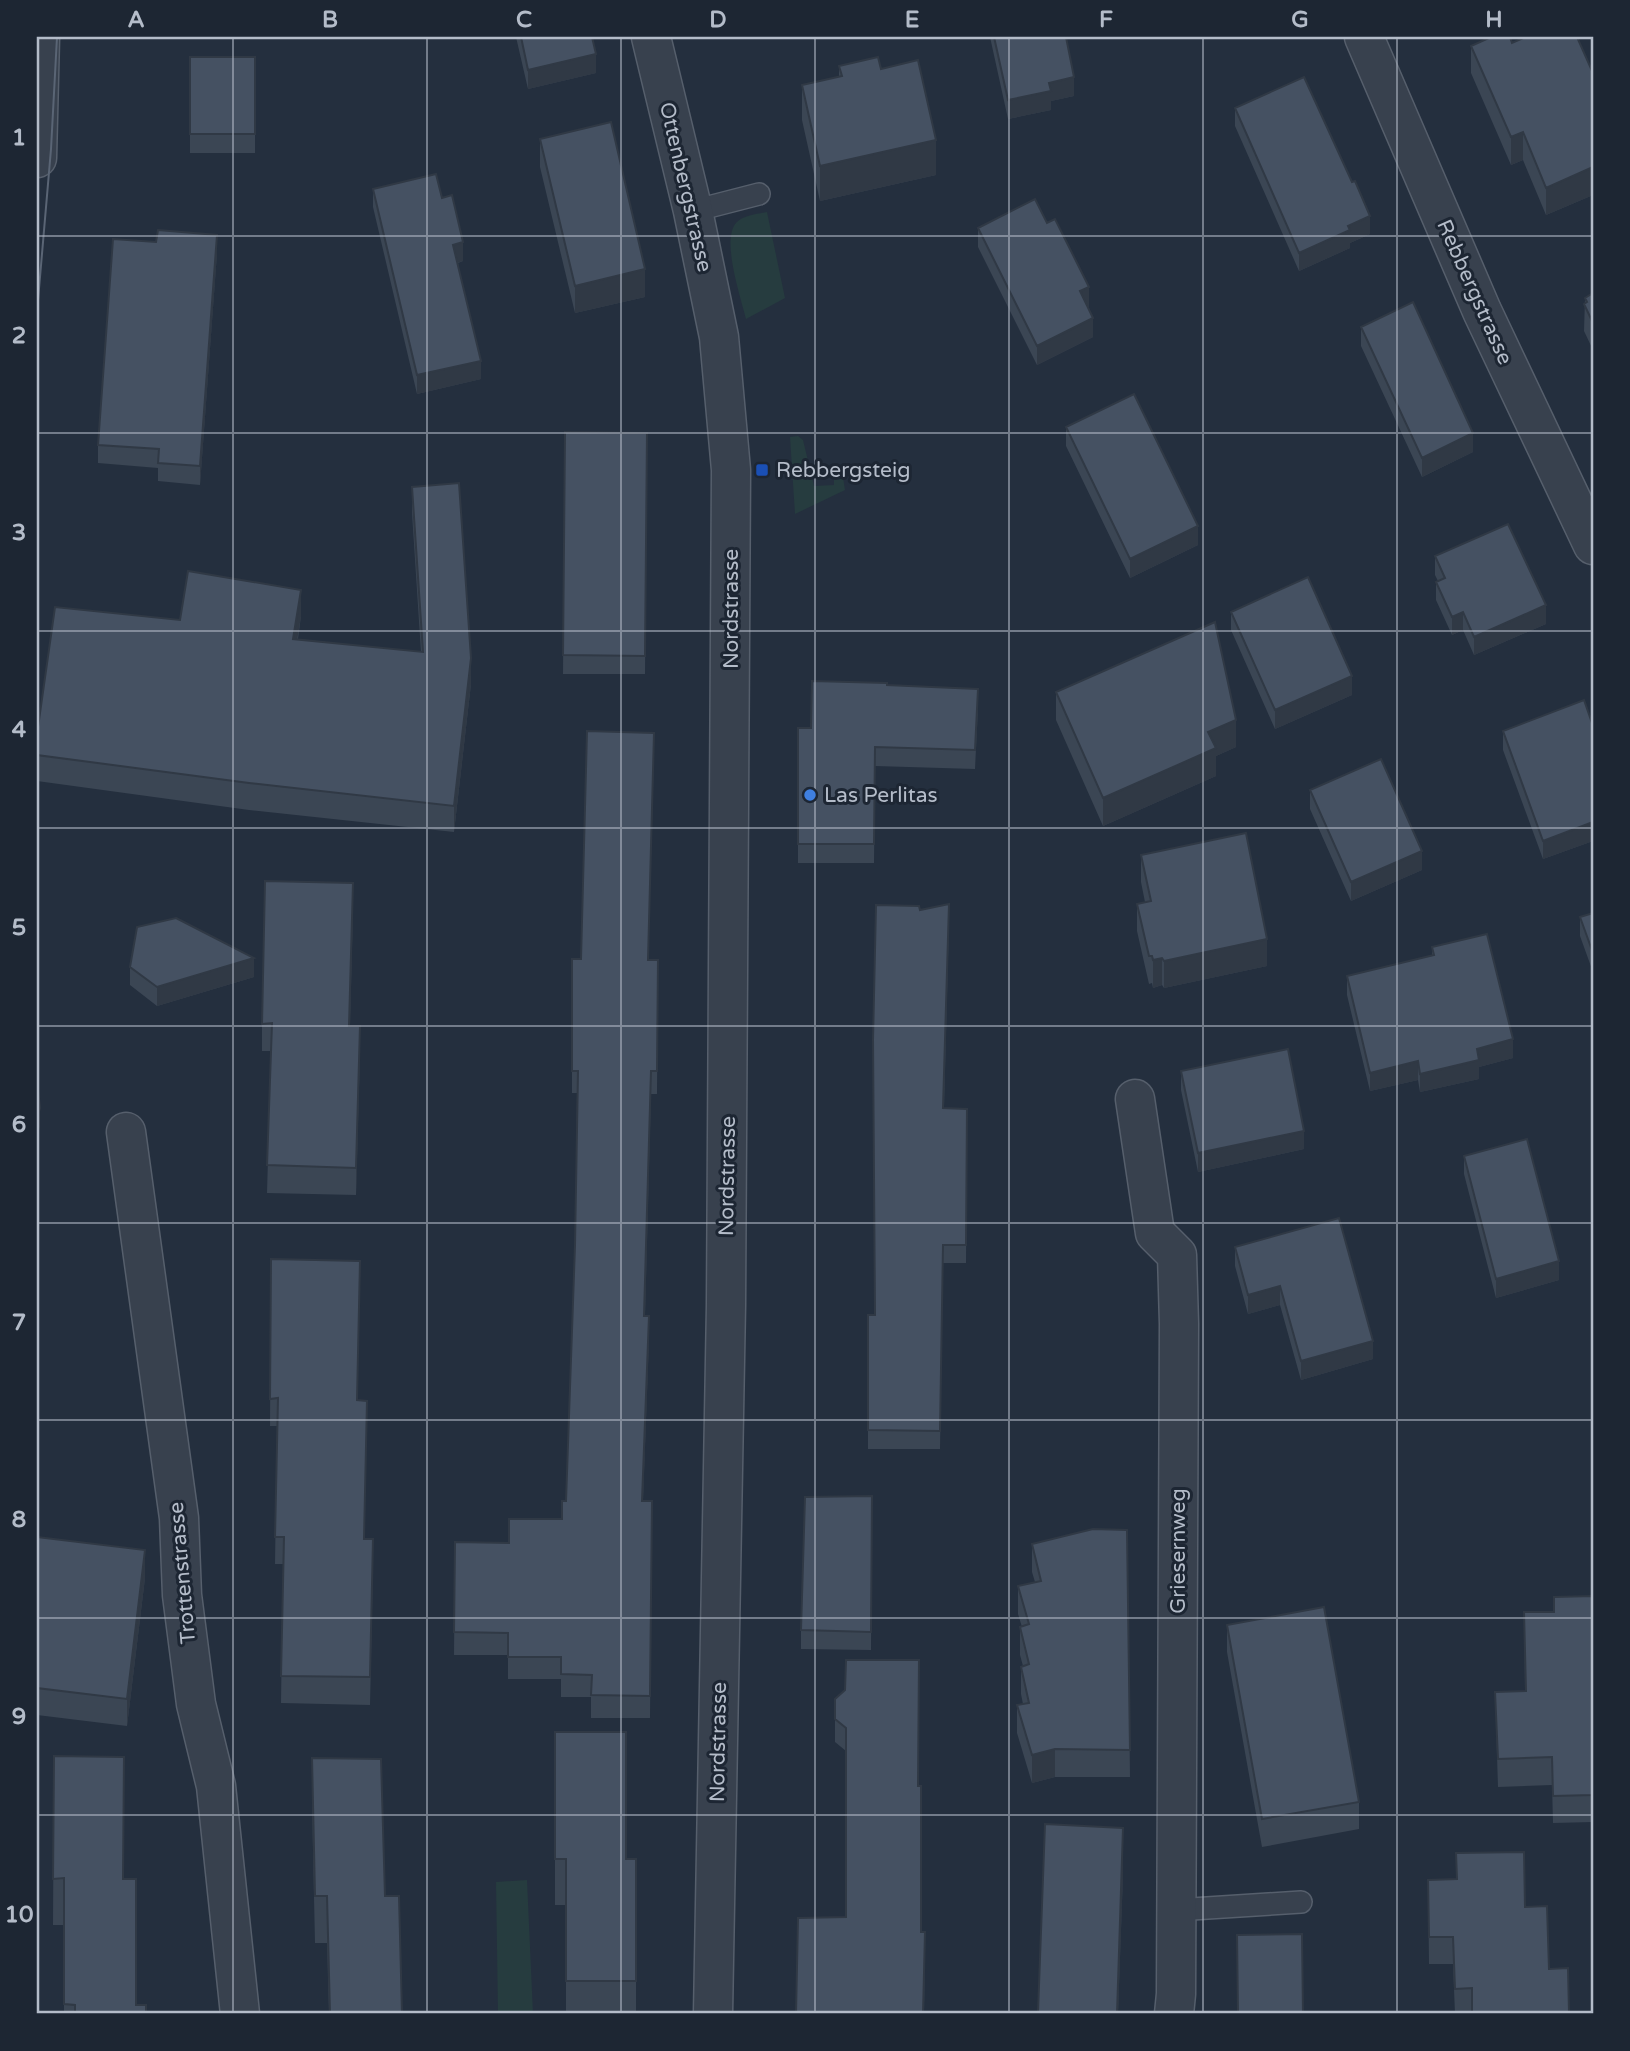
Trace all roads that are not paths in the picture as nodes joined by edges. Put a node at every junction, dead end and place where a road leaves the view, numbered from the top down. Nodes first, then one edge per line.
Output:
1 (40, 37) edge
2 (651, 37) edge
3 (1364, 37) edge
4 (37, 158) edge
5 (759, 194) dead end
6 (693, 211) junction
7 (719, 337) joint
8 (1593, 545) edge
9 (1135, 1099) dead end
10 (126, 1132) dead end
11 (1301, 1902) dead end
12 (1176, 1910) junction
13 (240, 2014) edge
14 (713, 2014) edge
15 (1174, 2014) edge

1 - 4 street
2 - 6 street, Ottenbergstrasse
3 - 8 street, Rebbergstrasse
5 - 6 lane
6 - 7 street, Ottenbergstrasse
7 - 14 street, Nordstrasse
9 - 12 street, Griesernweg
10 - 13 street, Trottenstrasse
11 - 12 lane
12 - 15 street, Griesernweg

